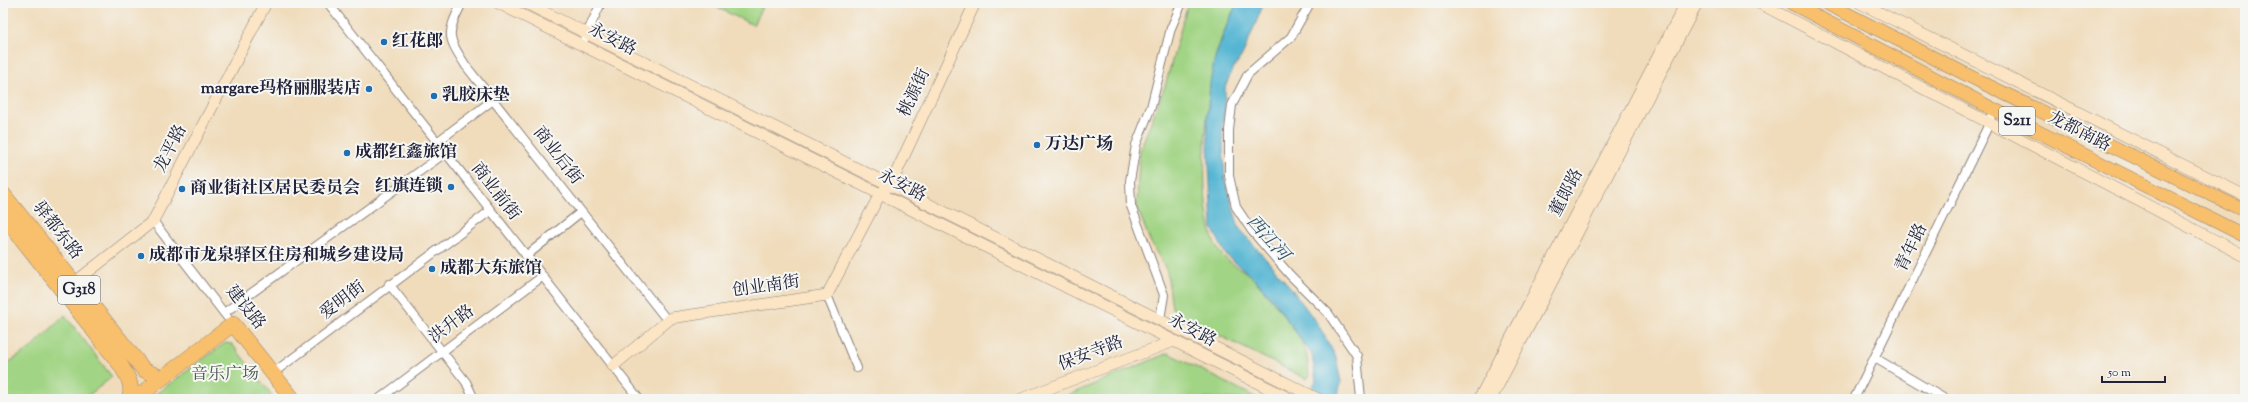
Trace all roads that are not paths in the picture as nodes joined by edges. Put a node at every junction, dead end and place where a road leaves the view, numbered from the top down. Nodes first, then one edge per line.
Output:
1 (266, 3) edge
2 (328, 3) edge
3 (462, 3) edge
4 (498, 3) edge
5 (526, 3) edge
6 (601, 3) edge
7 (976, 3) edge
8 (1182, 3) edge
9 (1310, 3) edge
10 (1686, 3) edge
11 (1697, 3) edge
12 (1758, 3) edge
13 (1791, 3) edge
14 (1826, 3) edge
15 (1860, 3) edge
16 (588, 33) junction
17 (582, 44) junction
18 (493, 100) junction
19 (1993, 109) junction
20 (1989, 124) junction
21 (437, 142) junction
22 (445, 153) junction
23 (891, 184) junction
24 (3, 194) edge
25 (880, 194) junction
26 (2245, 196) edge
27 (490, 211) junction
28 (2245, 211) edge
29 (581, 212) junction
30 (3, 216) edge
31 (153, 221) junction
32 (2245, 236) edge
33 (526, 256) junction
34 (2245, 256) edge
35 (543, 276) junction
36 (74, 283) junction
37 (389, 284) junction
38 (827, 295) junction
39 (228, 319) junction
40 (1160, 319) junction
41 (668, 320) junction
42 (1174, 341) junction
43 (442, 351) junction
44 (1874, 358) junction
45 (613, 366) junction
46 (857, 368) dead end
47 (273, 373) junction
48 (162, 378) junction
49 (1289, 398) edge
50 (129, 399) edge
51 (135, 399) edge
52 (293, 399) edge
53 (379, 399) edge
54 (474, 399) edge
55 (639, 399) edge
56 (1021, 399) edge
57 (1318, 399) edge
58 (1362, 399) edge
59 (1479, 399) edge
60 (1491, 399) edge
61 (1854, 399) edge
62 (1946, 399) edge

1 - 31 street, 龙平路
2 - 21 street, 商业前街
3 - 18 street, 商业后街
4 - 17 street, 永安路
5 - 16 street
6 - 16 street
7 - 23 street, 桃源街
8 - 40 street
9 - 58 street
10 - 59 street, 董郞路
11 - 60 street, 董郞路
12 - 20 street
13 - 19 main road, 龙都南路 / S211
14 - 28 main road, 龙都南路 / S211
15 - 26 street
16 - 17 street
16 - 23 street
17 - 25 street, 永安路
18 - 21 street
18 - 29 street, 商业后街
19 - 20 street, 青年路
19 - 32 main road, 龙都南路 / S211
20 - 34 street
20 - 44 street, 青年路
21 - 22 street, 商业前街
22 - 27 street, 商业前街
22 - 39 street
23 - 25 street, 桃源街
23 - 40 street
24 - 36 highway, 驿都东路 / G318
25 - 38 street
25 - 42 street, 永安路
27 - 33 street, 商业前街
27 - 37 street, 爱明街
29 - 33 street
29 - 41 street, 商业后街
30 - 50 highway, 驿都东路 / G318
31 - 36 street, 龙平路
31 - 39 street, 建设路
33 - 35 street, 商业前街
35 - 43 street, 洪升路
35 - 45 street, 商业前街
36 - 48 highway, 驿都东路 / G318
37 - 43 street
37 - 47 street, 爱明街
38 - 41 street, 创业南街
38 - 46 street
39 - 47 highway, 建设路
39 - 48 highway
40 - 57 street
41 - 45 street, 创业南街
42 - 49 street, 永安路
42 - 56 street, 保安寺路
43 - 53 street, 洪升路
43 - 54 street
44 - 61 street, 青年路
44 - 62 street
45 - 55 street, 商业前街
47 - 52 highway, 建设路
48 - 51 highway

